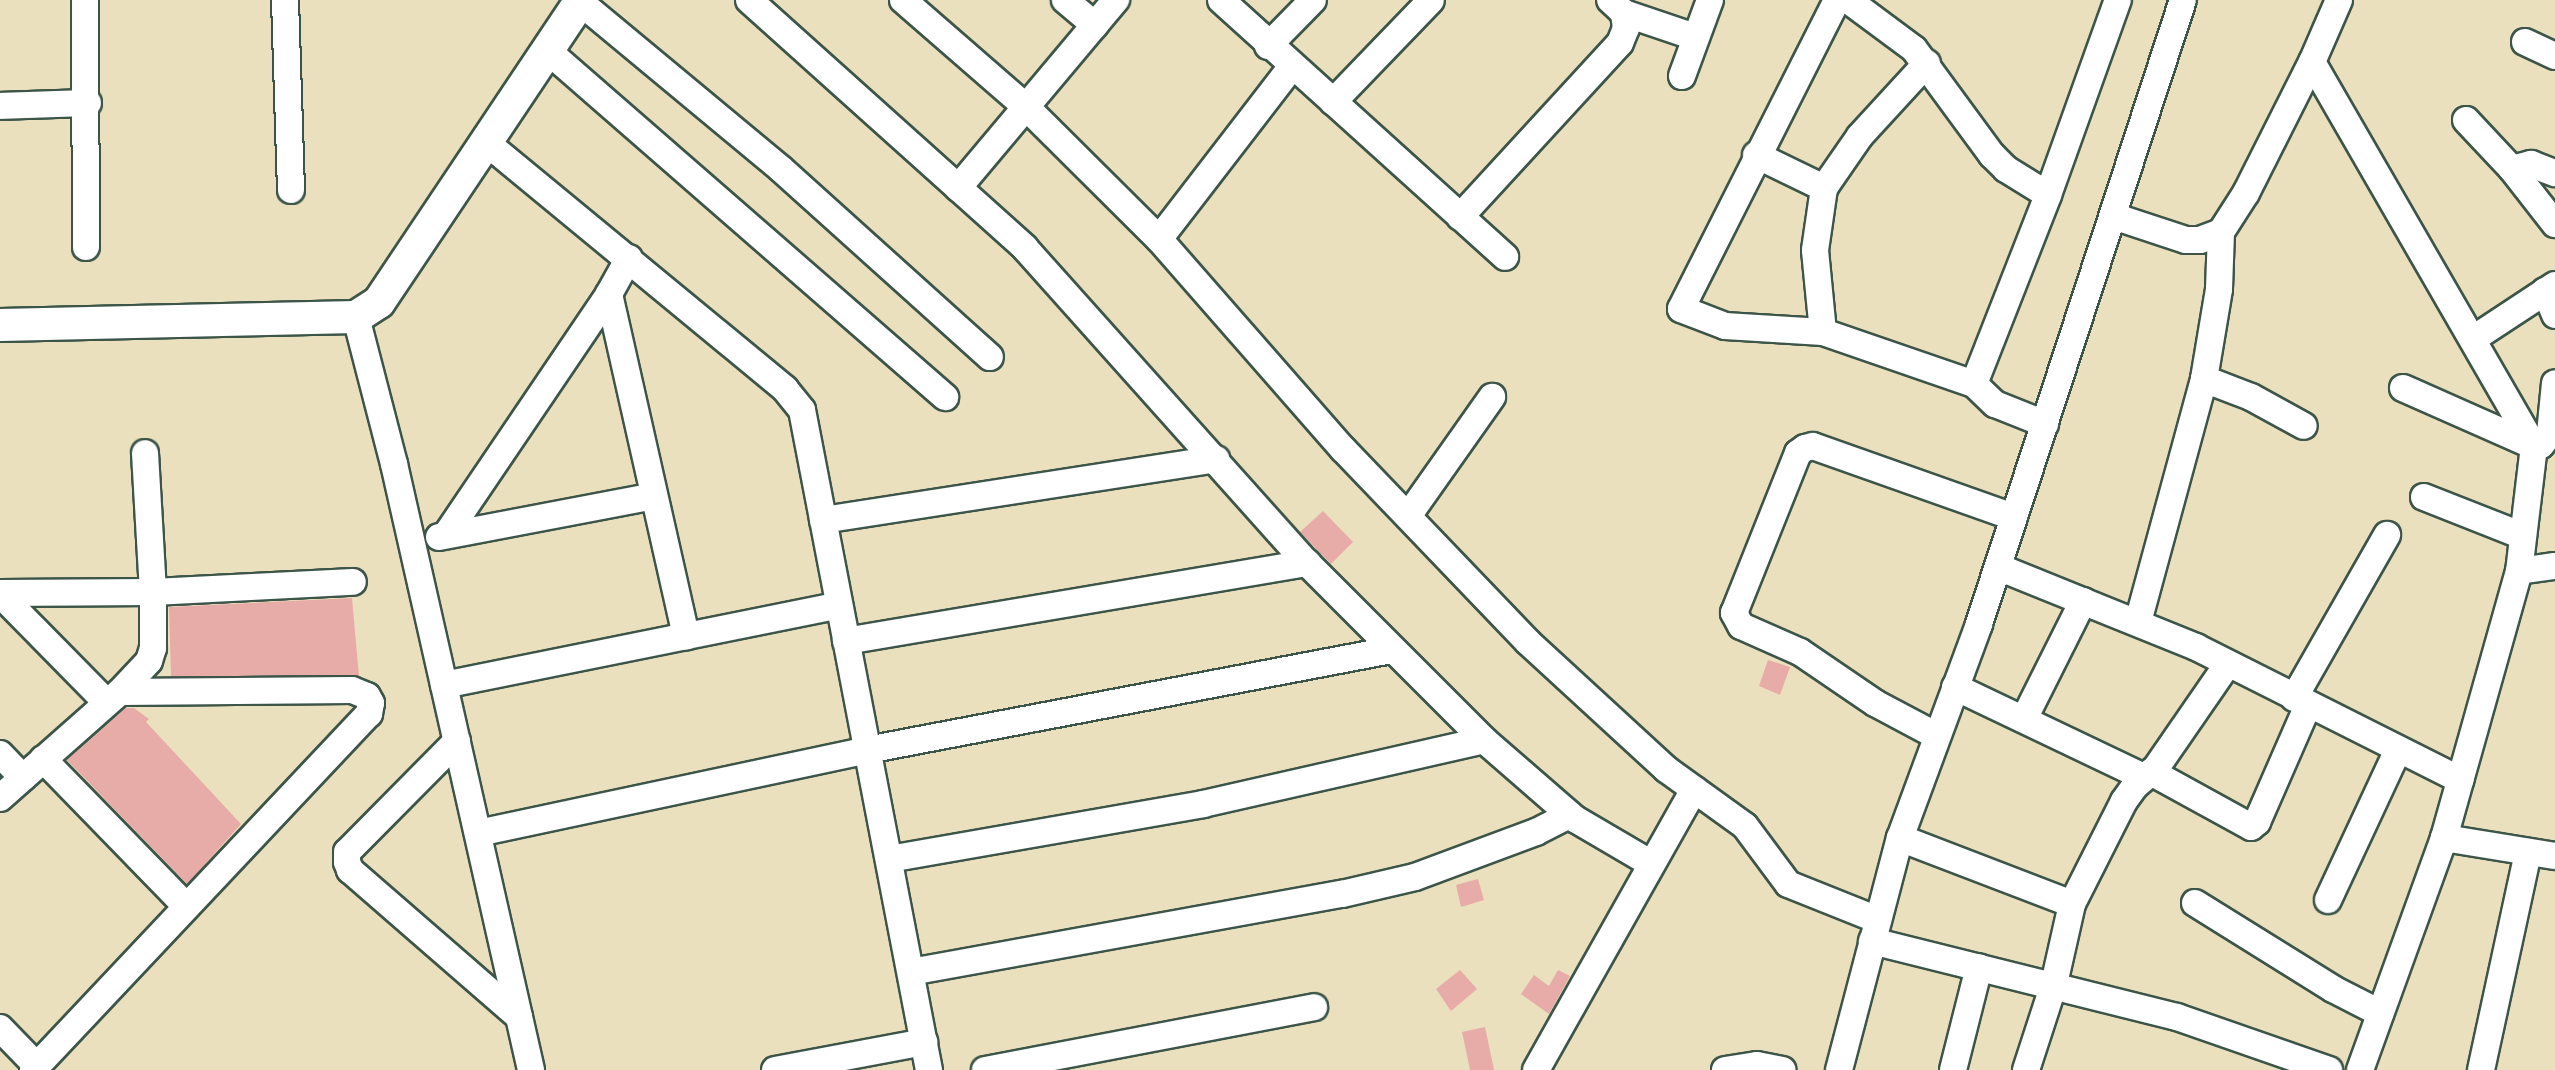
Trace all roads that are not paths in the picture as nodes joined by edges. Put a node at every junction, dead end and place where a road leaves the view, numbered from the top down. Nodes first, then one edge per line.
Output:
1 (85, 0) edge
2 (285, 0) edge
3 (749, 0) edge
4 (903, 0) edge
5 (1065, 0) edge
6 (1116, 0) edge
7 (1221, 0) edge
8 (1313, 0) edge
9 (1431, 0) edge
10 (1710, 0) edge
11 (1837, 0) edge
12 (1848, 0) edge
13 (2118, 0) edge
14 (2183, 0) edge
15 (2339, 0) edge
16 (581, 1) edge
17 (1617, 6) edge
18 (1095, 25) junction
19 (1695, 37) junction
20 (2525, 42) dead end
21 (1268, 46) junction
22 (548, 51) junction
23 (2555, 56) edge
24 (2312, 62) junction
25 (1927, 63) junction
26 (1292, 66) junction
27 (1682, 76) dead end
28 (1333, 102) junction
29 (88, 103) junction
30 (0, 106) edge
31 (1026, 107) junction
32 (2466, 120) dead end
33 (488, 144) junction
34 (1756, 155) junction
35 (2512, 169) junction
36 (2555, 173) edge
37 (958, 188) junction
38 (1824, 188) junction
39 (291, 190) dead end
40 (2048, 195) junction
41 (2113, 216) junction
42 (1460, 217) junction
43 (2555, 224) edge
44 (2221, 232) junction
45 (1159, 239) junction
46 (86, 247) dead end
47 (1505, 257) dead end
48 (629, 258) junction
49 (609, 294) junction
50 (2552, 297) edge
51 (356, 317) junction
52 (0, 325) edge
53 (1823, 332) junction
54 (2473, 339) junction
55 (990, 357) dead end
56 (2204, 379) junction
57 (2555, 383) edge
58 (1974, 384) junction
59 (2403, 388) dead end
60 (945, 397) dead end
61 (1492, 397) dead end
62 (2045, 424) junction
63 (2304, 426) dead end
64 (2534, 446) junction
65 (145, 453) dead end
66 (1216, 459) junction
67 (653, 496) junction
68 (2424, 497) dead end
69 (1408, 516) junction
70 (2014, 517) junction
71 (823, 520) junction
72 (446, 535) junction
73 (2387, 535) dead end
74 (2523, 536) junction
75 (412, 542) junction
76 (1307, 563) junction
77 (2555, 566) edge
78 (1998, 567) junction
79 (2519, 571) junction
80 (353, 582) dead end
81 (153, 592) junction
82 (0, 593) edge
83 (2083, 601) junction
84 (839, 605) junction
85 (2138, 622) junction
86 (686, 636) junction
87 (846, 641) junction
88 (1391, 650) junction
89 (2227, 665) junction
90 (444, 685) junction
91 (1955, 687) junction
92 (113, 697) junction
93 (2301, 702) junction
94 (2024, 719) junction
95 (1937, 736) junction
96 (1484, 740) junction
97 (457, 741) junction
98 (867, 750) junction
99 (2398, 750) junction
100 (0, 754) edge
101 (43, 759) junction
102 (2148, 774) junction
103 (23, 778) junction
104 (2460, 780) junction
105 (1694, 790) junction
106 (0, 798) edge
107 (1570, 815) junction
108 (478, 833) junction
109 (1900, 838) junction
110 (2444, 838) junction
111 (2528, 852) junction
112 (2555, 856) edge
113 (889, 859) junction
114 (1650, 863) junction
115 (2328, 900) dead end
116 (2195, 903) dead end
117 (2072, 904) junction
118 (187, 907) junction
119 (1875, 931) junction
120 (1979, 967) junction
121 (911, 972) junction
122 (2054, 984) junction
123 (1314, 1007) dead end
124 (2380, 1013) junction
125 (519, 1017) junction
126 (0, 1028) edge
127 (924, 1042) junction
128 (35, 1068) edge
129 (531, 1070) edge
130 (775, 1070) edge
131 (929, 1070) edge
132 (985, 1070) edge
133 (1536, 1070) edge
134 (1725, 1070) edge
135 (1783, 1070) edge
136 (1839, 1070) edge
137 (1953, 1070) edge
138 (2026, 1070) edge
139 (2329, 1070) edge
140 (2360, 1070) edge
141 (2481, 1070) edge

1 - 29 street
2 - 39 street
3 - 37 street
4 - 31 street
5 - 18 street
6 - 18 street
7 - 21 street
8 - 21 street
9 - 28 street
10 - 19 street
11 - 34 street
12 - 25 street
13 - 40 street
14 - 41 street
15 - 24 street
16 - 22 street
16 - 55 street
17 - 19 street
17 - 42 street
18 - 31 street
19 - 27 street
20 - 23 street
21 - 26 street
22 - 33 street
22 - 60 street
24 - 44 street
24 - 54 street
25 - 38 street
25 - 40 street
26 - 28 street
26 - 45 street
28 - 42 street
29 - 30 street
29 - 46 street
31 - 37 street
31 - 45 street
32 - 35 street
33 - 48 street
33 - 51 street
34 - 38 street
34 - 53 street
35 - 36 street
35 - 43 street
37 - 66 street
38 - 53 street
40 - 58 street
41 - 44 street
41 - 62 street
42 - 47 street
44 - 56 street
45 - 69 street
48 - 49 street
48 - 71 street
49 - 67 street
49 - 72 street
50 - 54 street
51 - 52 street
51 - 75 street
53 - 58 street
54 - 64 street
56 - 63 street
56 - 85 street
57 - 64 street
58 - 62 street
59 - 64 street
61 - 69 street
62 - 70 street
64 - 74 street
65 - 81 street
66 - 71 street
66 - 76 street
67 - 72 street
67 - 86 street
68 - 74 street
69 - 105 street
70 - 78 street
70 - 95 street
71 - 84 street
72 - 75 street
73 - 93 street
74 - 79 street
75 - 90 street
76 - 87 street
76 - 88 street
77 - 79 street
78 - 83 street
78 - 91 street
79 - 104 street
80 - 81 street
81 - 82 street
81 - 92 street
82 - 92 street
83 - 85 street
83 - 94 street
84 - 86 street
84 - 87 street
85 - 89 street
86 - 90 street
87 - 98 street
88 - 96 street
88 - 98 street
89 - 93 street
89 - 102 street
90 - 97 street
91 - 94 street
91 - 95 street
92 - 101 street
92 - 118 street
93 - 99 street
93 - 102 street
94 - 102 street
95 - 109 street
96 - 107 street
96 - 113 street
97 - 108 street
97 - 125 street
98 - 108 street
98 - 113 street
99 - 104 street
99 - 115 street
100 - 103 street
101 - 103 street
101 - 118 street
102 - 117 street
103 - 106 street
104 - 110 street
105 - 114 street
105 - 119 street
107 - 114 street
107 - 121 street
108 - 125 street
109 - 117 street
109 - 119 street
110 - 111 street
110 - 124 street
111 - 112 street
111 - 141 street
113 - 121 street
114 - 133 street
116 - 124 street
117 - 122 street
118 - 128 street
119 - 120 street
119 - 136 street
120 - 122 street
120 - 137 street
121 - 127 street
122 - 138 street
122 - 139 street
123 - 132 street
124 - 140 street
125 - 129 street
126 - 128 street
127 - 130 street
127 - 131 street
134 - 135 street

